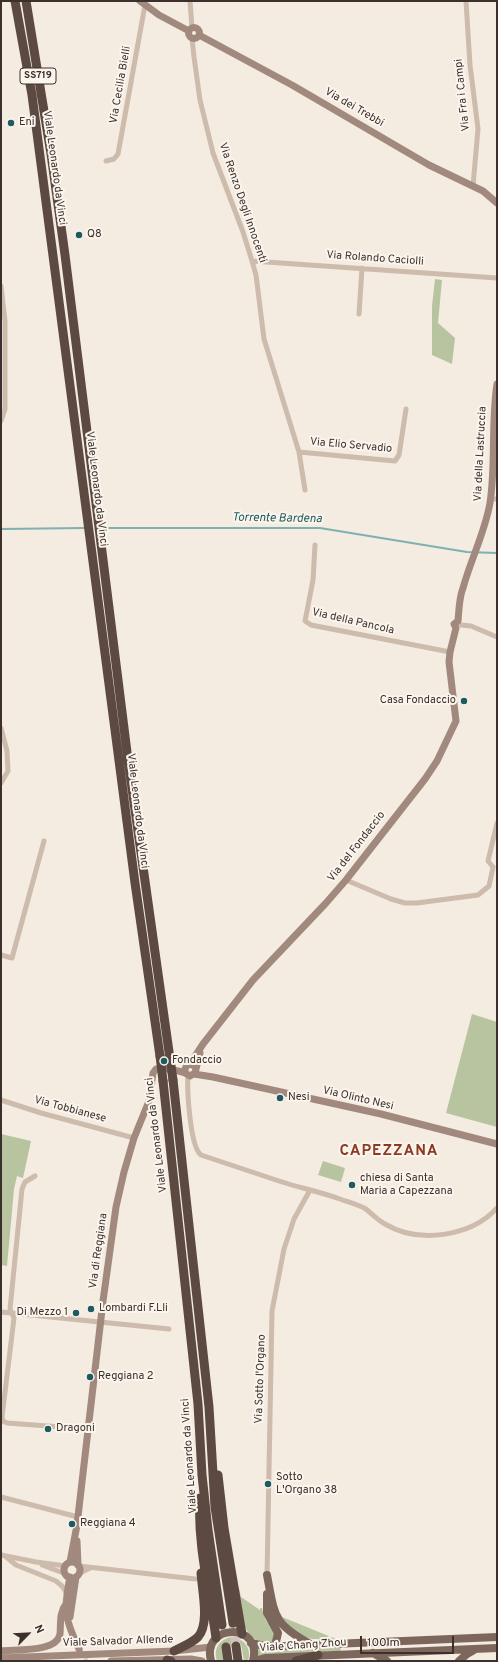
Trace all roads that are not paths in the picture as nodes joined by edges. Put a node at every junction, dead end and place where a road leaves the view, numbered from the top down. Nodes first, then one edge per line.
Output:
1 (16, 1) edge
2 (26, 1) edge
3 (32, 1) edge
4 (190, 1) edge
5 (466, 1) edge
6 (143, 3) edge
7 (190, 30) junction
8 (196, 37) junction
9 (36, 62) junction
10 (106, 161) dead end
11 (472, 186) junction
12 (497, 203) edge
13 (252, 261) junction
14 (362, 268) junction
15 (497, 278) edge
16 (1, 286) edge
17 (359, 314) dead end
18 (497, 384) edge
19 (406, 409) dead end
20 (496, 409) edge
21 (1, 421) edge
22 (299, 452) junction
23 (305, 490) dead end
24 (494, 499) edge
25 (315, 544) dead end
26 (470, 564) joint
27 (458, 625) junction
28 (497, 637) edge
29 (450, 652) junction
30 (1, 728) edge
31 (1, 783) edge
32 (497, 823) edge
33 (44, 841) dead end
34 (495, 867) edge
35 (346, 880) junction
36 (1, 955) edge
37 (191, 1070) junction
38 (1, 1100) edge
39 (134, 1138) junction
40 (497, 1144) edge
41 (35, 1176) dead end
42 (310, 1190) junction
43 (497, 1208) edge
44 (1, 1312) edge
45 (11, 1313) junction
46 (101, 1322) junction
47 (169, 1329) dead end
48 (209, 1407) junction
49 (88, 1429) junction
50 (202, 1475) junction
51 (1, 1498) edge
52 (78, 1517) junction
53 (76, 1533) junction
54 (202, 1546) junction
55 (3, 1555) edge
56 (36, 1562) junction
57 (68, 1564) junction
58 (75, 1572) junction
59 (267, 1575) junction
60 (195, 1579) dead end
61 (67, 1594) junction
62 (66, 1604) junction
63 (232, 1623) tunnel mouth
64 (222, 1625) tunnel mouth
65 (69, 1626) junction
66 (242, 1634) junction
67 (497, 1637) edge
68 (216, 1638) junction
69 (251, 1643) junction
70 (313, 1645) junction
71 (236, 1646) tunnel mouth
72 (275, 1646) junction
73 (211, 1647) junction
74 (226, 1647) tunnel mouth
75 (497, 1648) edge
76 (79, 1649) tunnel mouth
77 (478, 1649) junction
78 (1, 1651) edge
79 (174, 1651) junction
80 (372, 1653) junction
81 (318, 1655) junction
82 (1, 1658) edge
83 (169, 1660) edge
84 (111, 1661) edge
85 (202, 1661) edge
86 (211, 1661) edge
87 (228, 1661) edge
88 (238, 1661) edge
89 (254, 1661) edge
90 (296, 1661) edge
91 (388, 1661) edge
92 (458, 1661) edge

1 - 50 highway, Viale Leonardo da Vinci, bridge
2 - 9 highway, Viale Leonardo da Vinci / SS719
3 - 9 highway
4 - 7 street
5 - 11 street, Via Fra i Campi
6 - 7 street
6 - 10 street, Via Cecilia Bielli
7 - 8 street, Via dei Trebbi
8 - 11 street, Via dei Trebbi
8 - 13 street, Via Renzo Degli Innocenti
9 - 48 highway, Viale Leonardo da Vinci / SS719, bridge
11 - 12 street, Via dei Trebbi
13 - 14 street, Via Rolando Caciolli
13 - 22 street, Via Renzo Degli Innocenti
14 - 15 street, Via Rolando Caciolli
14 - 17 street
16 - 21 street
18 - 20 street, Via della Lastruccia
19 - 22 street, Via Elio Servadio
20 - 24 street, Via della Lastruccia
22 - 23 street, Via Renzo Degli Innocenti
24 - 26 street, Via della Lastruccia
25 - 29 street, Via della Pancola
26 - 27 street, Via del Fondaccio
27 - 28 street
27 - 29 street, Via del Fondaccio
29 - 35 street, Via del Fondaccio
30 - 31 street
32 - 34 street
33 - 36 street
34 - 35 street
35 - 37 street, Via del Fondaccio
37 - 39 street, Via di Reggiana
37 - 40 street, Via Olinto Nesi
37 - 42 street
38 - 39 street, Via Tobbianese
39 - 46 street, Via di Reggiana
41 - 45 street
42 - 43 street
42 - 59 street, Via Sotto l'Organo
44 - 45 street
45 - 46 street
45 - 49 street
46 - 47 street
46 - 49 street, Via di Reggiana
48 - 63 highway, Viale Leonardo da Vinci
48 - 66 highway
49 - 52 street, Via di Reggiana
50 - 54 highway
50 - 64 highway, Viale Leonardo da Vinci
51 - 52 street
52 - 53 street, Via di Reggiana
53 - 57 street, Via di Reggiana
53 - 58 street, Via di Reggiana
54 - 68 highway
54 - 79 highway
55 - 56 street
55 - 61 street
56 - 57 street
56 - 58 street
57 - 58 street
57 - 58 street, Via di Reggiana
58 - 60 street
58 - 61 street, Via di Reggiana
58 - 65 street, Via di Reggiana
59 - 70 main road
59 - 72 main road
61 - 62 street, Via di Reggiana
62 - 65 street, Via di Reggiana
62 - 78 street
65 - 76 street, Via di Reggiana
66 - 68 main road
66 - 69 main road
67 - 70 main road, Viale Chang Zhou
68 - 73 main road
69 - 72 main road, Viale Chang Zhou
69 - 89 main road
70 - 72 main road, Viale Chang Zhou
71 - 88 highway
73 - 79 street, Viale Salvador Allende
73 - 86 main road
74 - 87 highway
75 - 77 main road, Viale Chang Zhou
77 - 80 main road, Viale Chang Zhou
77 - 92 main road
79 - 82 street, Viale Salvador Allende
80 - 81 main road, Viale Chang Zhou
80 - 91 main road
81 - 89 main road, Viale Chang Zhou
81 - 90 highway
83 - 84 street, Viale Salvador Allende
83 - 85 street, Viale Salvador Allende

